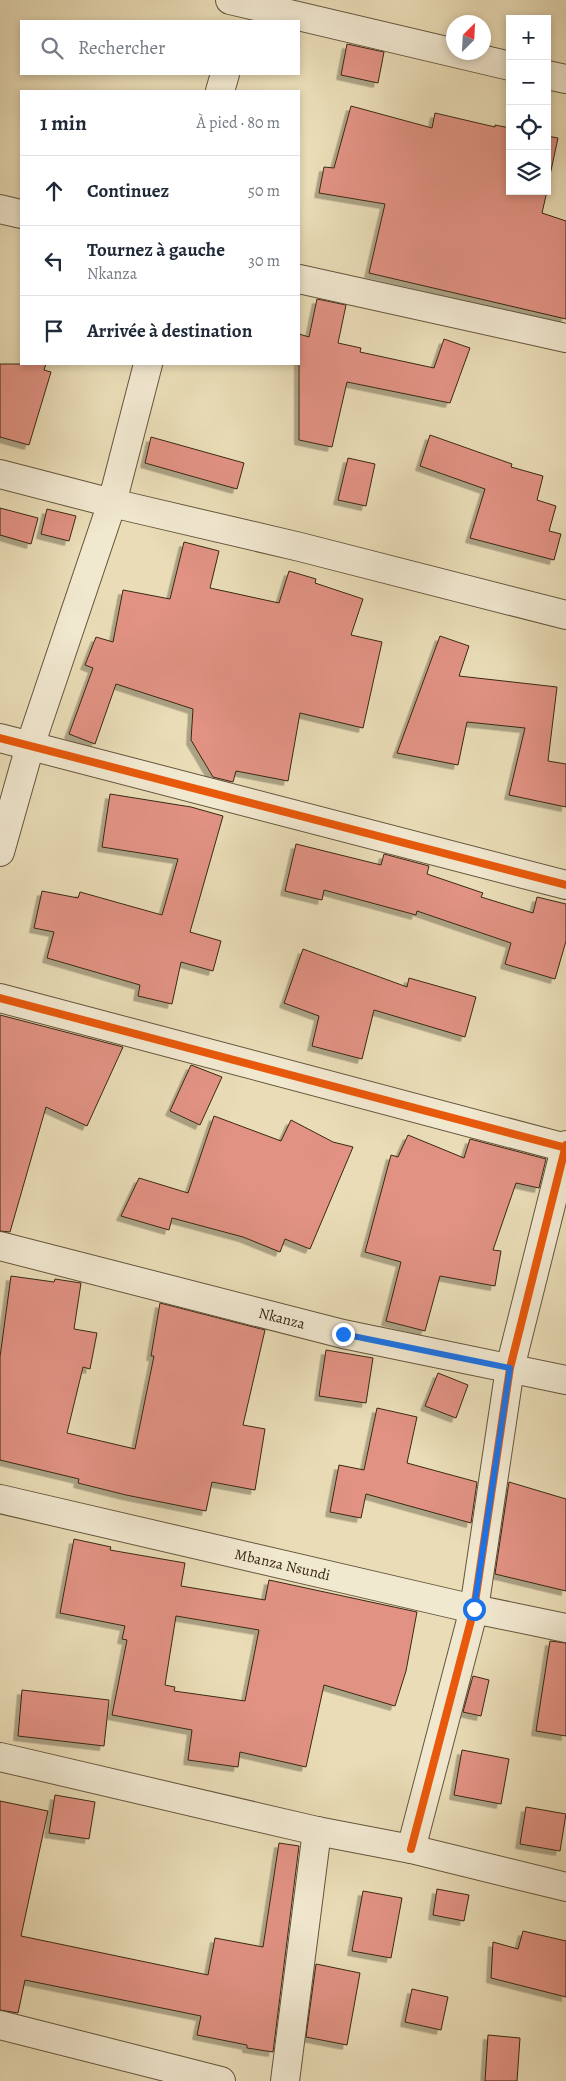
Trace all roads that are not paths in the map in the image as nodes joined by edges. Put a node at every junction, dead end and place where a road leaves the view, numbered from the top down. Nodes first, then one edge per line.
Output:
1 (240, 6) edge
2 (506, 65) edge
3 (225, 75) edge
4 (551, 76) edge
5 (566, 80) edge
6 (220, 90) edge
7 (0, 209) edge
8 (20, 214) edge
9 (300, 279) edge
10 (566, 338) edge
11 (148, 365) edge
12 (0, 474) edge
13 (112, 503) junction
14 (566, 616) edge
15 (0, 738) edge
16 (30, 746) junction
17 (0, 852) edge
18 (566, 885) edge
19 (0, 998) edge
20 (566, 1147) edge
21 (0, 1246) edge
22 (510, 1368) junction
23 (566, 1380) edge
24 (0, 1499) edge
25 (474, 1609) junction
26 (566, 1628) edge
27 (0, 1757) edge
28 (317, 1831) junction
29 (411, 1850) junction
30 (566, 1887) edge
31 (0, 2025) edge
32 (220, 2081) edge
33 (285, 2081) edge

1 - 2 street
3 - 6 street
4 - 5 street
7 - 8 street
9 - 10 street
11 - 13 street
12 - 13 street
13 - 14 street
13 - 16 street
15 - 16 street
16 - 17 street
16 - 18 street
19 - 20 street
20 - 22 street
21 - 22 street, Nkanza
22 - 23 street, Nkanza
22 - 25 street
24 - 25 street, Mbanza Nsundi
25 - 26 street, Mbanza Nsundi
25 - 29 street
27 - 28 street
28 - 29 street
28 - 33 street
29 - 30 street
31 - 32 street

